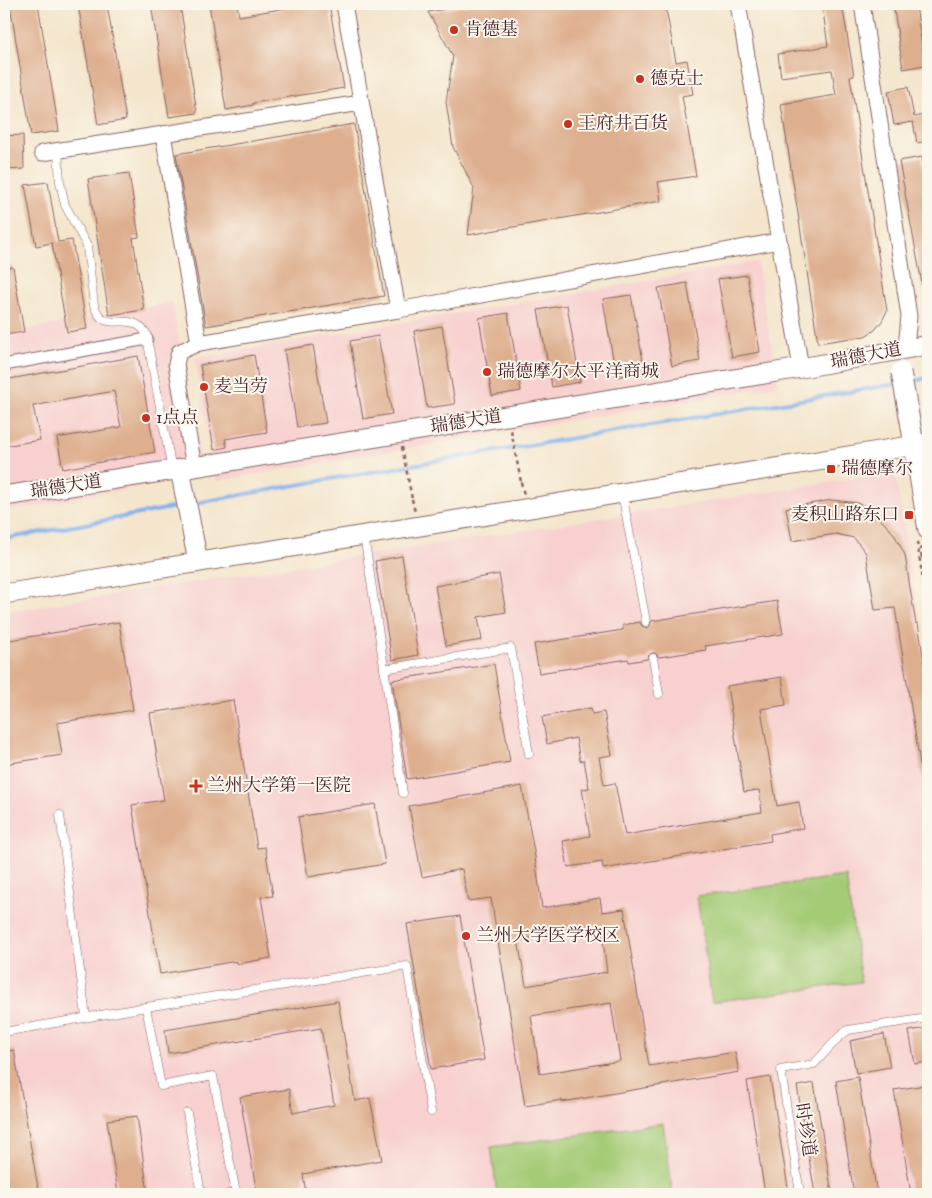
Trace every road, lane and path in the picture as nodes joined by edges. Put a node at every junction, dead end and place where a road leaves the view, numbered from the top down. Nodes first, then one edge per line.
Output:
1 (344, 4) edge
2 (738, 4) edge
3 (862, 4) edge
4 (361, 103) junction
5 (163, 134) junction
6 (58, 150) junction
7 (42, 153) dead end
8 (779, 241) junction
9 (398, 310) junction
10 (147, 339) junction
11 (199, 343) junction
12 (928, 345) edge
13 (906, 348) junction
14 (4, 365) edge
15 (800, 368) junction
16 (511, 430) dead end
17 (921, 444) edge
18 (402, 448) dead end
19 (182, 473) junction
20 (521, 482) dead end
21 (622, 493) junction
22 (4, 496) edge
23 (412, 499) dead end
24 (928, 530) edge
25 (364, 535) junction
26 (928, 548) edge
27 (919, 550) dead end
28 (198, 562) junction
29 (4, 594) edge
30 (646, 622) dead end
31 (653, 658) dead end
32 (384, 670) junction
33 (659, 694) dead end
34 (529, 754) dead end
35 (403, 793) dead end
36 (60, 815) dead end
37 (146, 1007) junction
38 (86, 1017) junction
39 (928, 1018) edge
40 (4, 1032) edge
41 (431, 1112) dead end
42 (187, 1113) dead end
43 (201, 1194) edge
44 (228, 1194) edge
45 (800, 1194) edge

1 - 4 street
2 - 8 street
3 - 13 street
4 - 5 street
4 - 9 street
5 - 6 street
5 - 11 street
6 - 7 street
6 - 10 lane
8 - 9 street
8 - 15 street
9 - 11 street
10 - 14 street
10 - 19 lane
11 - 19 street
12 - 13 street, 瑞德大道
13 - 15 street, 瑞德大道
13 - 17 street, bridge
15 - 19 street, 瑞德大道
16 - 20 path, bridge
17 - 21 street
17 - 24 street
18 - 23 path, bridge
19 - 22 street, 瑞德大道
19 - 28 street
21 - 25 street
21 - 30 lane
25 - 28 street
25 - 32 lane
26 - 27 path
28 - 29 street
31 - 33 lane
32 - 34 lane
32 - 35 lane
36 - 38 lane
37 - 38 lane
37 - 41 lane
37 - 44 lane
38 - 40 lane
39 - 45 lane, 时珍道
42 - 43 lane

